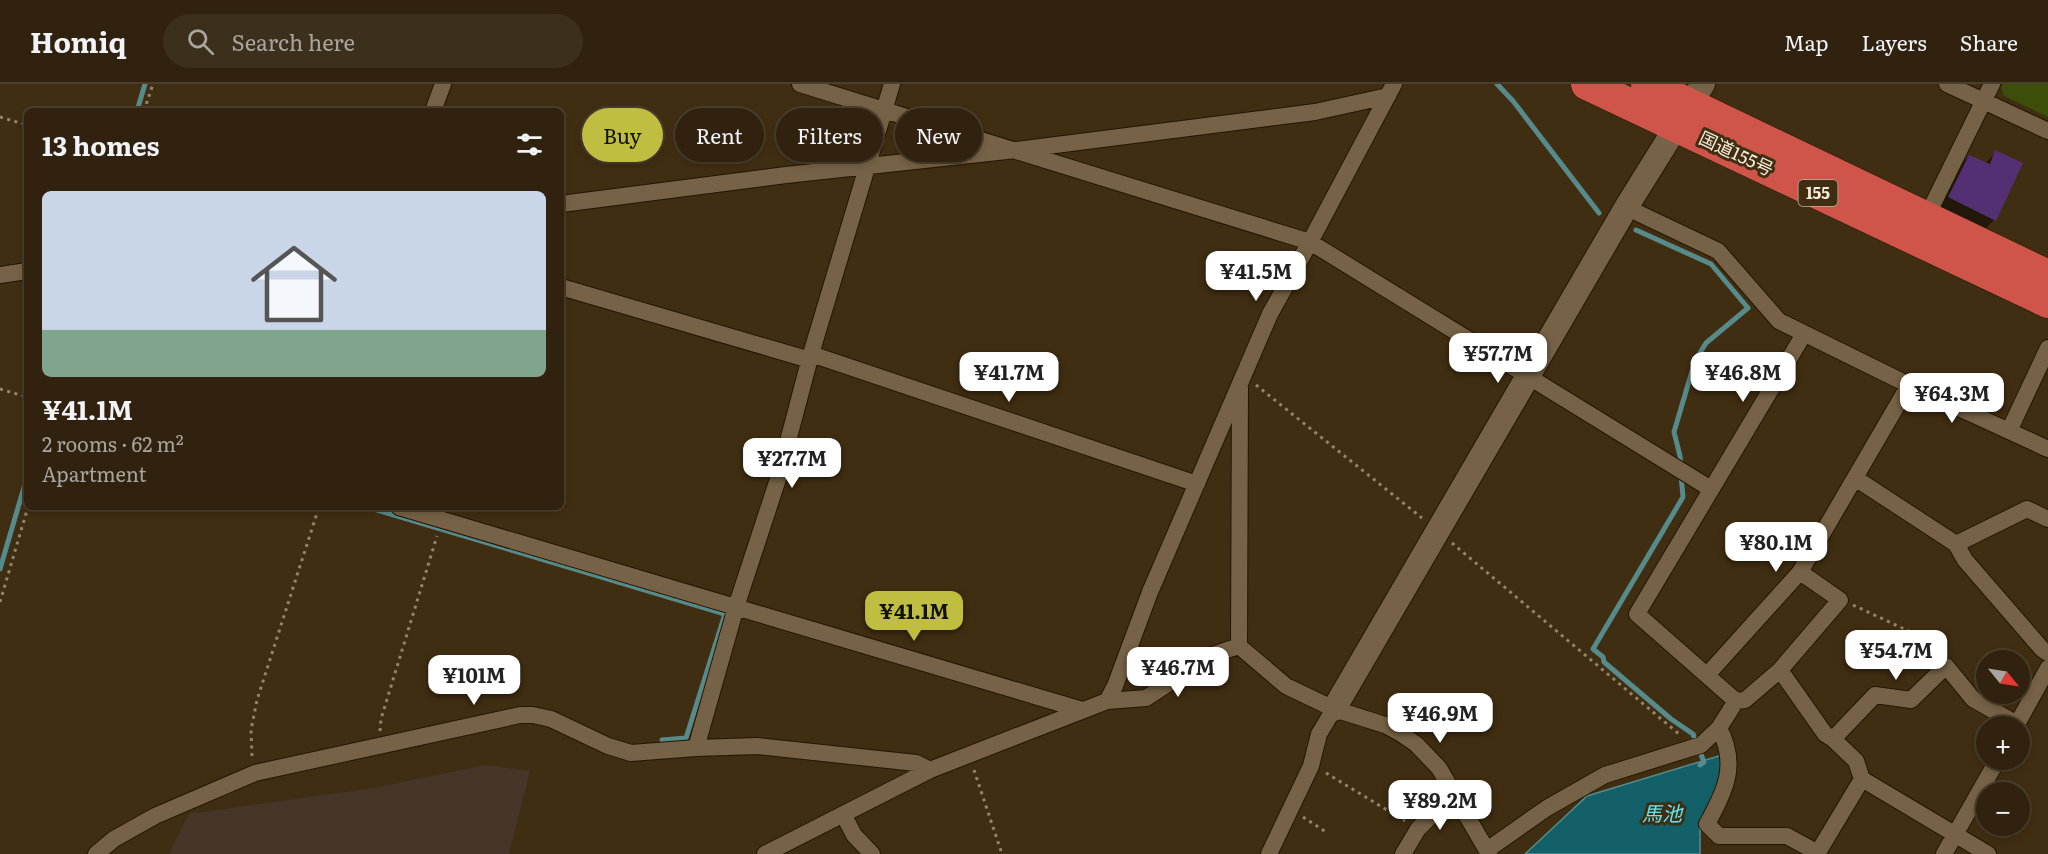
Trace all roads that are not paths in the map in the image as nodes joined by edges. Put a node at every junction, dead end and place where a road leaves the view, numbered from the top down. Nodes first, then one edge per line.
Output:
1 (442, 84) edge
2 (800, 84) edge
3 (892, 84) edge
4 (1587, 84) edge
5 (1647, 84) edge
6 (1947, 84) edge
7 (1992, 84) edge
8 (1391, 90) edge
9 (1983, 101) junction
10 (1690, 105) edge
11 (435, 108) edge
12 (884, 110) junction
13 (2048, 131) edge
14 (1016, 150) junction
15 (867, 167) junction
16 (564, 204) edge
17 (1627, 206) junction
18 (1926, 218) junction
19 (1310, 242) junction
20 (24, 271) edge
21 (0, 275) edge
22 (2048, 276) edge
23 (564, 288) edge
24 (2048, 302) edge
25 (1804, 334) junction
26 (2048, 348) edge
27 (810, 357) junction
28 (1527, 375) junction
29 (1241, 378) junction
30 (1909, 385) junction
31 (2009, 431) junction
32 (2048, 449) edge
33 (1855, 478) junction
34 (1197, 484) junction
35 (1711, 489) junction
36 (410, 510) edge
37 (2048, 519) edge
38 (1956, 544) junction
39 (1800, 572) junction
40 (736, 607) junction
41 (1239, 646) junction
42 (2048, 652) edge
43 (2048, 668) edge
44 (1780, 670) junction
45 (1707, 675) junction
46 (1107, 700) junction
47 (1736, 701) junction
48 (1334, 709) junction
49 (1082, 710) junction
50 (2002, 716) edge
51 (2022, 716) edge
52 (1719, 728) junction
53 (1833, 739) junction
54 (696, 748) junction
55 (930, 770) junction
56 (1992, 770) edge
57 (1862, 779) junction
58 (1455, 792) junction
59 (843, 814) junction
60 (1955, 835) junction
61 (1488, 852) edge
62 (1818, 853) edge
63 (96, 854) edge
64 (765, 854) edge
65 (872, 854) edge
66 (1269, 854) edge
67 (1404, 854) edge
68 (1944, 854) edge
69 (1988, 854) edge

1 - 11 street
2 - 12 street
3 - 12 street
4 - 10 highway, 国道155号 / 155
5 - 10 highway, 国道155号 / 155
6 - 9 street
7 - 9 street
8 - 14 street
8 - 19 street
9 - 13 street
9 - 18 street
10 - 17 street
10 - 18 highway, 国道155号 / 155
10 - 24 highway, 国道155号 / 155
12 - 14 street
12 - 15 street
14 - 15 street
14 - 19 street
15 - 16 street
15 - 27 street
17 - 25 street
17 - 28 street
18 - 22 highway, 国道155号 / 155
19 - 28 street
19 - 29 street
20 - 21 street
23 - 27 street
25 - 30 street
25 - 35 street
26 - 31 street
27 - 34 street
27 - 40 street
28 - 35 street
28 - 48 street
29 - 34 street
29 - 41 street
30 - 31 street
30 - 33 street
31 - 32 street
33 - 38 street
33 - 39 street
34 - 46 street
35 - 45 street
36 - 40 street
37 - 38 street
38 - 42 street
39 - 44 street
39 - 45 street
40 - 49 street
40 - 54 street
41 - 46 street
41 - 48 street
43 - 51 street
44 - 47 street
44 - 53 street
45 - 47 street
46 - 49 street
47 - 52 street
48 - 58 street
48 - 66 street
49 - 55 street
50 - 53 street
52 - 61 street
52 - 62 street
53 - 57 street
54 - 55 street
54 - 63 street
55 - 59 street
56 - 60 street
57 - 60 street
57 - 62 street
58 - 61 street
58 - 67 street
59 - 64 street
59 - 65 street
60 - 68 street
60 - 69 street

